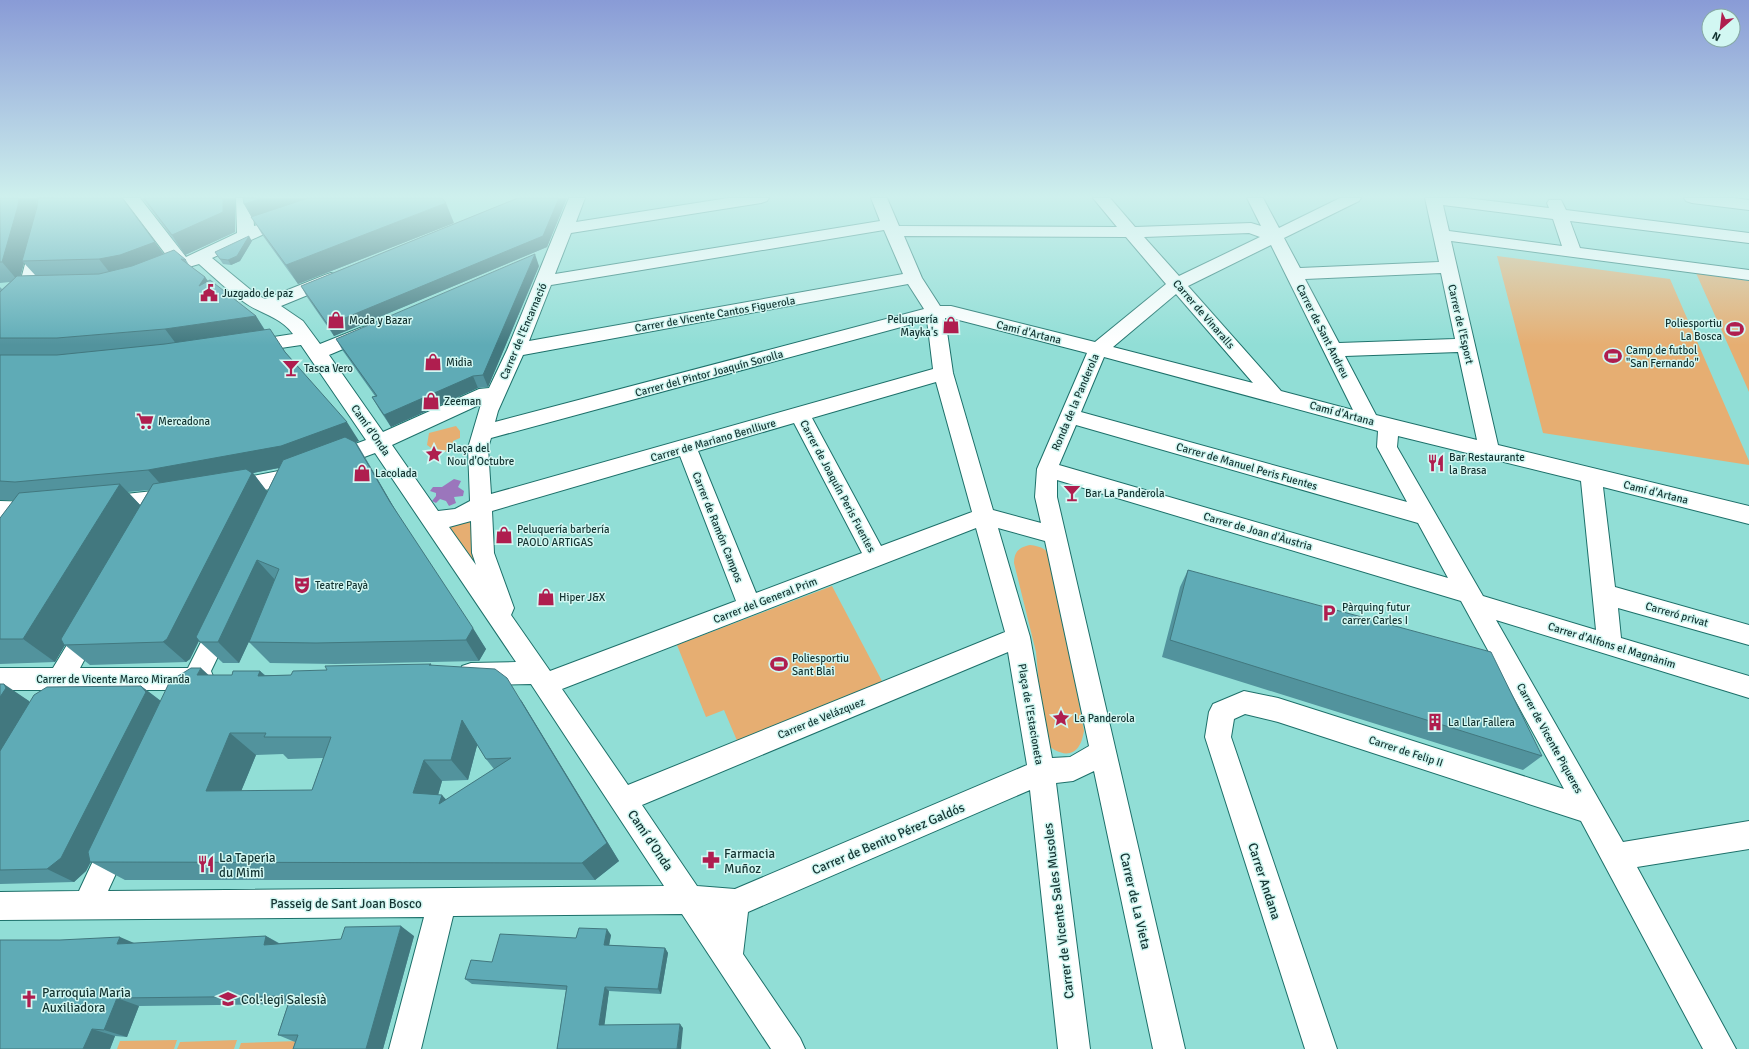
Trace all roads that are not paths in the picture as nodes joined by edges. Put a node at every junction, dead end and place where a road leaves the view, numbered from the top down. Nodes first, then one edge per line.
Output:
1 (40, 247) edge
2 (169, 247) edge
3 (223, 247) edge
4 (557, 247) edge
5 (763, 247) edge
6 (900, 247) edge
7 (1144, 247) edge
8 (1252, 247) edge
9 (1280, 247) edge
10 (1444, 247) edge
11 (1534, 247) edge
12 (1571, 247) edge
13 (556, 251) junction
14 (1573, 252) junction
15 (201, 257) junction
16 (537, 259) dead end
17 (182, 264) junction
18 (1448, 267) junction
19 (164, 271) edge
20 (349, 272) edge
21 (1294, 274) junction
22 (1749, 274) edge
23 (913, 278) junction
24 (544, 281) junction
25 (1177, 284) junction
26 (7, 289) edge
27 (35, 289) junction
28 (263, 306) junction
29 (936, 312) junction
30 (0, 317) edge
31 (384, 325) edge
32 (306, 338) junction
33 (1465, 345) junction
34 (227, 349) edge
35 (1098, 349) junction
36 (516, 350) junction
37 (1333, 350) junction
38 (317, 353) junction
39 (943, 373) junction
40 (1274, 395) junction
41 (494, 396) junction
42 (800, 415) junction
43 (1068, 416) junction
44 (1379, 423) junction
45 (482, 433) junction
46 (379, 442) junction
47 (686, 448) junction
48 (1489, 450) junction
49 (1047, 469) junction
50 (1591, 476) junction
51 (291, 477) junction
52 (216, 491) edge
53 (194, 494) edge
54 (165, 498) junction
55 (89, 505) edge
56 (278, 505) edge
57 (482, 505) junction
58 (59, 508) edge
59 (0, 509) edge
60 (1749, 515) edge
61 (984, 516) junction
62 (1425, 516) junction
63 (151, 522) edge
64 (432, 522) junction
65 (1054, 535) junction
66 (876, 557) junction
67 (1604, 594) junction
68 (1472, 599) junction
69 (231, 603) edge
70 (750, 606) junction
71 (100, 609) edge
72 (511, 633) junction
73 (1749, 635) edge
74 (1018, 637) junction
75 (1610, 645) junction
76 (451, 674) edge
77 (60, 678) junction
78 (0, 679) edge
79 (195, 679) junction
80 (224, 679) edge
81 (541, 679) junction
82 (1749, 686) edge
83 (181, 708) edge
84 (42, 710) edge
85 (1222, 712) joint
86 (1103, 752) junction
87 (1041, 772) junction
88 (623, 800) junction
89 (1590, 811) junction
90 (126, 822) edge
91 (1749, 835) edge
92 (1616, 857) junction
93 (692, 900) junction
94 (442, 902) junction
95 (735, 903) junction
96 (86, 905) junction
97 (0, 906) edge
98 (728, 958) junction
99 (405, 1049) edge
100 (789, 1049) edge
101 (1074, 1049) edge
102 (1168, 1049) edge
103 (1321, 1049) edge
104 (1720, 1049) edge

1 - 27 street
2 - 17 street
3 - 15 street
4 - 13 street, Carrer de l'Encarnació
5 - 24 street
6 - 23 street
7 - 25 street, Carrer de Vinaralls
8 - 25 street, Ronda de la Panderola
9 - 21 street, Carrer de Sant Andreu
10 - 18 street, Carrer de l'Esport
11 - 14 street
12 - 14 street
13 - 16 street
13 - 24 street, Carrer de l'Encarnació
14 - 22 street
15 - 17 street
15 - 28 street, Camí d'Onda
17 - 19 street
18 - 21 street
18 - 33 street, Carrer de l'Esport
20 - 28 street
21 - 37 street, Carrer de Sant Andreu
23 - 29 street
23 - 36 street, Carrer de Vicente Cantos Figuerola
24 - 36 street, Carrer de l'Encarnació
25 - 35 street, Ronda de la Panderola
25 - 40 street, Carrer de Vinaralls
26 - 27 street
27 - 30 street
28 - 32 street, Camí d'Onda
29 - 35 street, Camí d'Artana
29 - 39 street, Plaça de l'Estacioneta
29 - 45 street, Carrer del Pintor Joaquín Sorolla
31 - 38 street
32 - 34 street
32 - 38 street, Camí d'Onda
33 - 37 street
33 - 48 street, Carrer de l'Esport
35 - 40 street, Camí d'Artana
35 - 43 street, Ronda de la Panderola
36 - 41 street, Carrer de l'Encarnació
37 - 44 street, Carrer de Sant Andreu
38 - 46 street, Camí d'Onda
39 - 42 street, Carrer de Mariano Benlliure
39 - 61 street, Plaça de l'Estacioneta
40 - 44 street, Camí d'Artana
41 - 45 street
41 - 46 street
42 - 47 street, Carrer de Mariano Benlliure
42 - 66 street, Carrer de Joaquín Peris Fuentes
43 - 49 street, Ronda de la Panderola
43 - 62 street, Carrer de Manuel Peris Fuentes
44 - 48 street, Camí d'Artana
44 - 62 street, Carrer de Vicente Piqueres
45 - 57 street
46 - 51 street
46 - 64 street, Camí d'Onda
47 - 57 street, Carrer de Mariano Benlliure
47 - 70 street, Carrer de Ramón Campos
48 - 50 street, Camí d'Artana
49 - 65 street, Ronda de la Panderola
49 - 68 street, Carrer de Joan d'Àustria
50 - 60 street, Camí d'Artana
50 - 67 street
51 - 52 street
51 - 56 street
53 - 54 street
54 - 55 street
54 - 63 street
57 - 64 street
57 - 72 street, Camí d'Onda
58 - 59 street
61 - 65 street
61 - 66 street, Carrer del General Prim
61 - 74 street, Plaça de l'Estacioneta
62 - 68 street, Carrer de Vicente Piqueres
64 - 72 street, Camí d'Onda
65 - 86 street
66 - 70 street, Carrer del General Prim
67 - 73 street, Carreró privat
67 - 75 street
68 - 75 street, Carrer d'Alfons el Magnànim
68 - 89 street, Carrer de Vicente Piqueres
69 - 79 street
70 - 81 street, Carrer del General Prim
71 - 77 street
72 - 81 street, Camí d'Onda
74 - 87 street, Plaça de l'Estacioneta
74 - 88 street, Carrer de Velázquez
75 - 82 street, Carrer d'Alfons el Magnànim
76 - 81 street
77 - 78 street, Carrer de Vicente Marco Miranda
77 - 79 street, Carrer de Vicente Marco Miranda
77 - 84 street
79 - 80 street, Carrer de Vicente Marco Miranda
79 - 83 street
81 - 88 street, Camí d'Onda
85 - 89 street, Carrer de Felip II
85 - 103 street, Carrer Andana
86 - 87 street, Plaça de l'Estacioneta
86 - 102 street, Carrer de La Vieta
87 - 95 street, Carrer de Benito Pérez Galdós
87 - 101 street, Carrer de Vicente Sales Musoles
88 - 93 street, Camí d'Onda
89 - 92 street, Carrer de Vicente Piqueres
90 - 96 street
91 - 92 street
92 - 104 street, Carrer de Vicente Piqueres
93 - 94 street, Passeig de Sant Joan Bosco
93 - 95 street, Carrer de Benito Pérez Galdós
93 - 98 street, Camí d'Onda
94 - 96 street, Passeig de Sant Joan Bosco
94 - 99 street
95 - 98 street
96 - 97 street, Passeig de Sant Joan Bosco
98 - 100 street, Camí d'Onda

